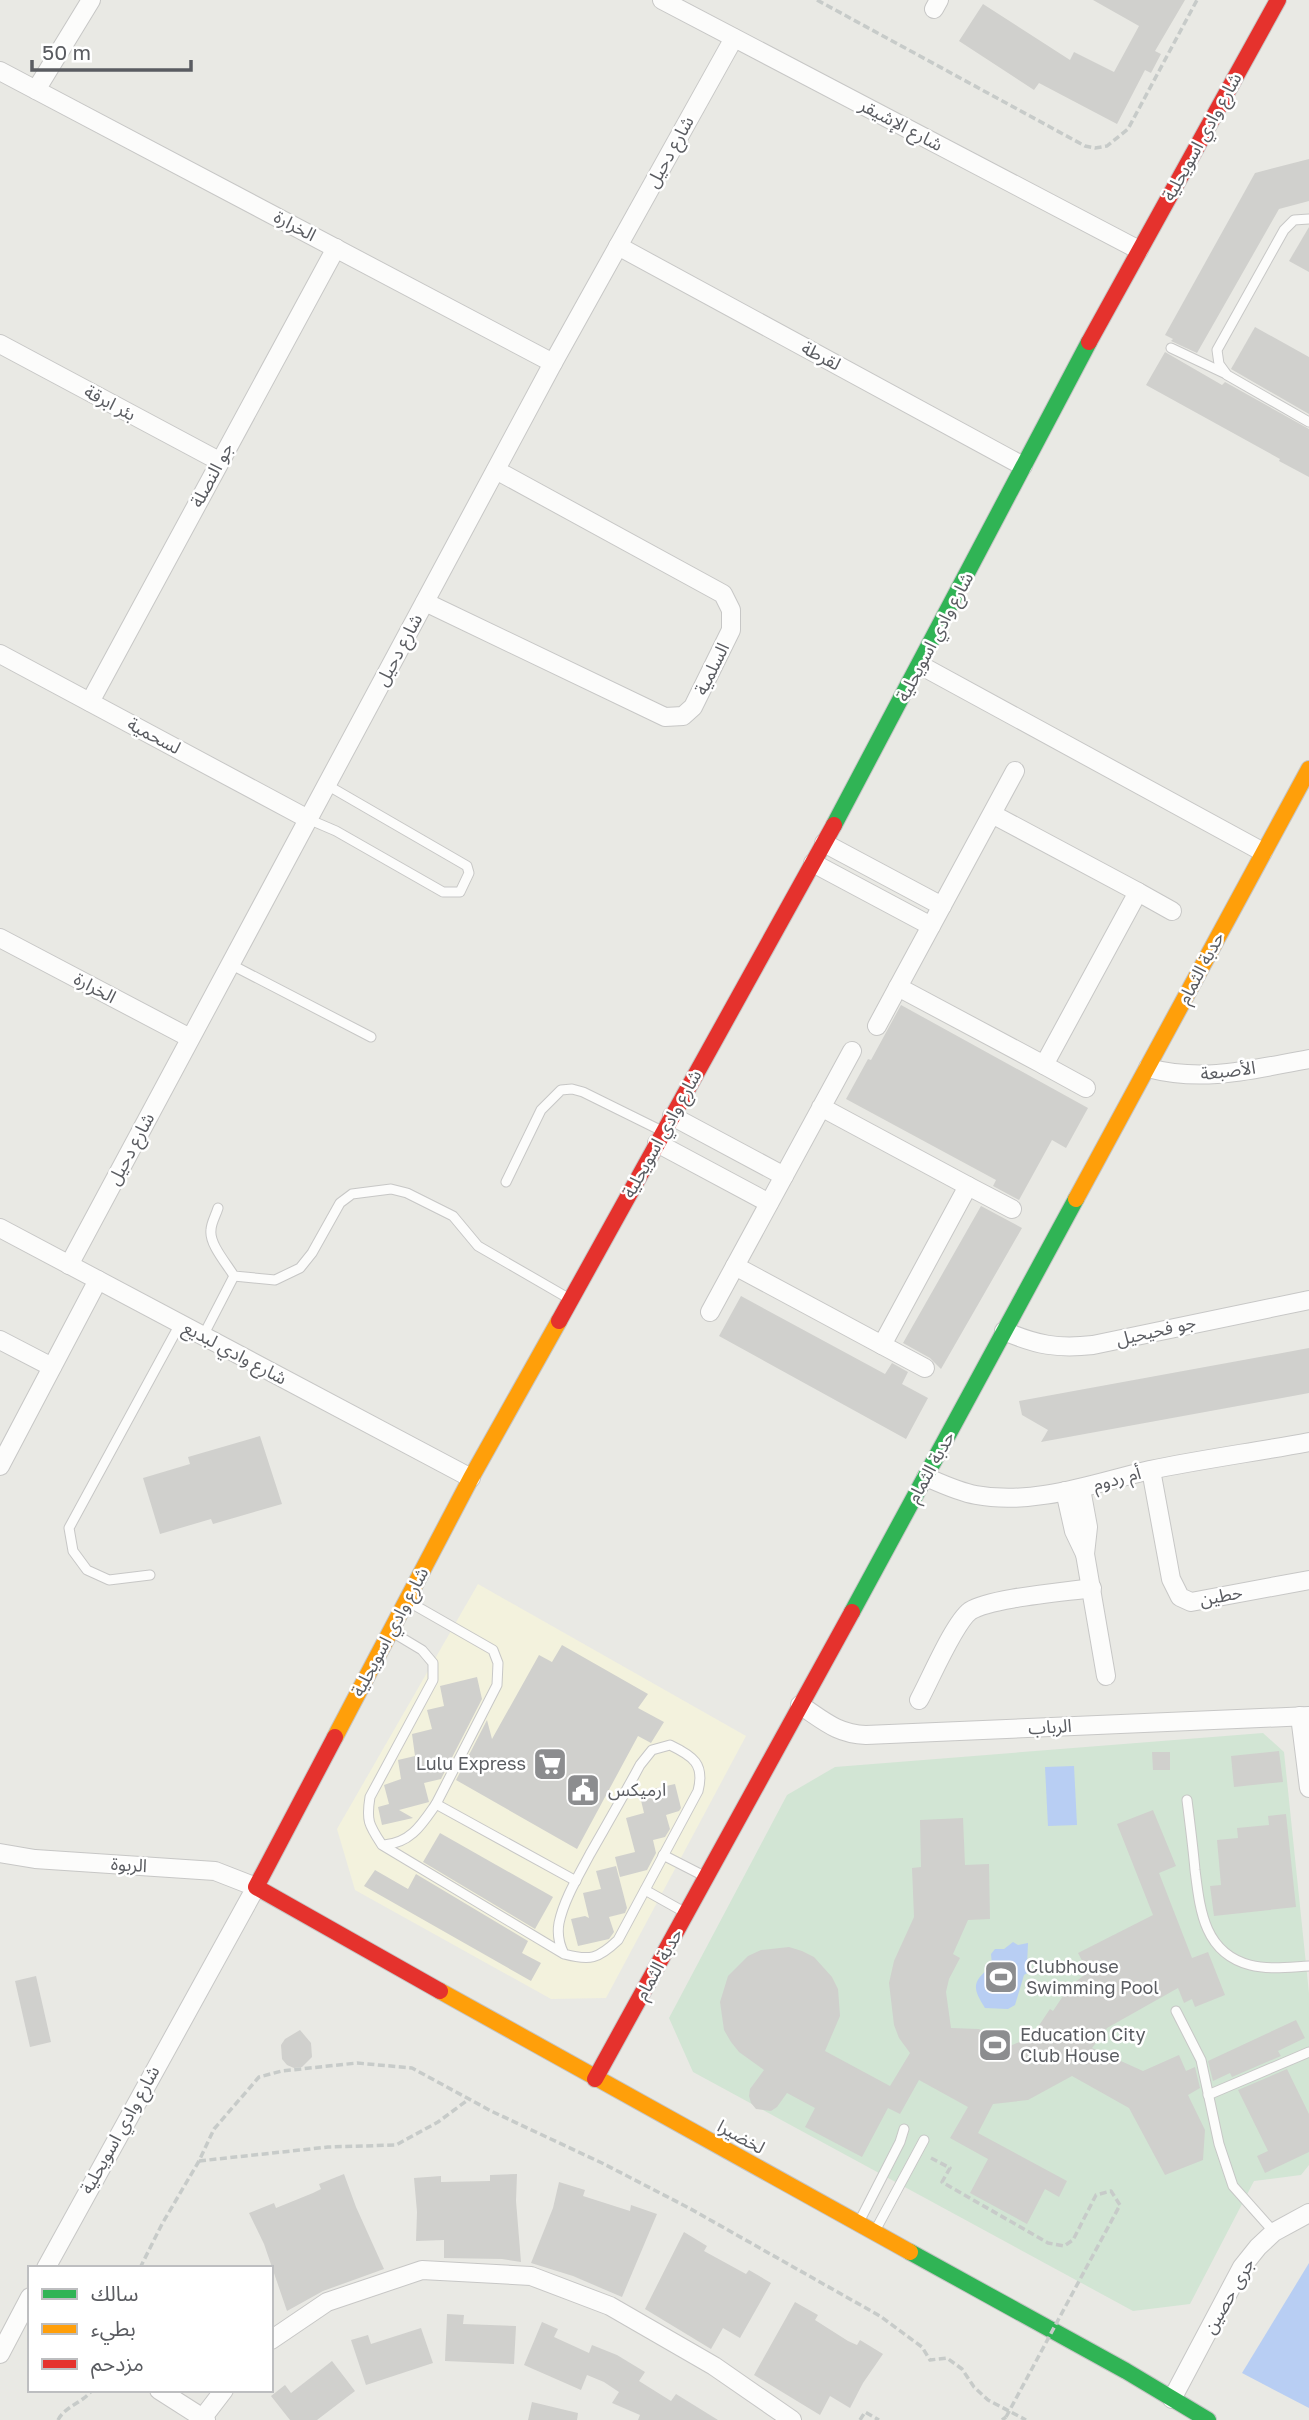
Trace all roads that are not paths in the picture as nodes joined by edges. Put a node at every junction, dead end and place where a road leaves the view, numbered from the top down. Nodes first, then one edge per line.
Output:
1 (91, 0) edge
2 (662, 0) edge
3 (1278, 0) edge
4 (734, 37) junction
5 (0, 71) edge
6 (36, 90) junction
7 (1309, 219) edge
8 (618, 246) junction
9 (336, 248) junction
10 (1139, 250) junction
11 (0, 344) edge
12 (1171, 348) dead end
13 (553, 363) junction
14 (1227, 375) junction
15 (1309, 422) edge
16 (219, 461) junction
17 (1023, 466) junction
18 (496, 470) junction
19 (425, 601) junction
20 (0, 654) edge
21 (920, 666) junction
22 (90, 702) junction
23 (1309, 769) edge
24 (1015, 771) dead end
25 (327, 785) junction
26 (992, 814) junction
27 (308, 819) junction
28 (824, 843) junction
29 (1263, 852) junction
30 (813, 863) junction
31 (1138, 892) junction
32 (942, 906) junction
33 (1172, 911) dead end
34 (931, 926) junction
35 (0, 938) edge
36 (230, 964) junction
37 (898, 987) junction
38 (877, 1026) dead end
39 (371, 1037) dead end
40 (190, 1038) junction
41 (852, 1051) dead end
42 (1309, 1059) edge
43 (1044, 1065) junction
44 (1148, 1068) junction
45 (1086, 1088) dead end
46 (821, 1107) junction
47 (665, 1130) junction
48 (784, 1176) junction
49 (506, 1182) dead end
50 (968, 1186) junction
51 (769, 1203) junction
52 (218, 1208) dead end
53 (1012, 1209) dead end
54 (0, 1228) edge
55 (69, 1265) junction
56 (735, 1266) junction
57 (233, 1276) junction
58 (98, 1280) junction
59 (570, 1299) junction
60 (1309, 1300) edge
61 (710, 1312) dead end
62 (180, 1324) junction
63 (1004, 1331) junction
64 (203, 1336) junction
65 (0, 1340) edge
66 (882, 1345) junction
67 (52, 1367) junction
68 (925, 1368) dead end
69 (1309, 1442) edge
70 (0, 1466) edge
71 (1151, 1470) junction
72 (926, 1477) junction
73 (471, 1478) junction
74 (1073, 1490) junction
75 (150, 1574) dead end
76 (1309, 1580) edge
77 (1092, 1588) junction
78 (407, 1600) junction
79 (390, 1632) junction
80 (1106, 1676) dead end
81 (919, 1700) dead end
82 (800, 1704) junction
83 (1305, 1716) edge
84 (1309, 1788) edge
85 (1187, 1800) dead end
86 (436, 1804) junction
87 (382, 1845) junction
88 (0, 1853) edge
89 (663, 1855) junction
90 (707, 1877) junction
91 (576, 1881) junction
92 (256, 1886) junction
93 (645, 1890) junction
94 (687, 1914) junction
95 (564, 1954) junction
96 (1309, 1966) edge
97 (1176, 2011) dead end
98 (1309, 2052) edge
99 (595, 2080) junction
100 (1208, 2095) junction
101 (904, 2129) dead end
102 (924, 2140) dead end
103 (1309, 2213) edge
104 (858, 2224) junction
105 (1274, 2232) junction
106 (874, 2233) junction
107 (47, 2266) edge
108 (28, 2305) edge
109 (273, 2339) edge
110 (0, 2354) edge
111 (162, 2392) edge
112 (223, 2392) edge
113 (1172, 2399) junction
114 (203, 2419) edge
115 (792, 2420) edge
116 (1208, 2420) edge

1 - 6 street
2 - 4 street, شارع الإشيقر
3 - 10 street, شارع وادي اسويحلية
4 - 8 street, شارع دحيل
4 - 10 street, شارع الإشيقر
5 - 6 street, الخرارة
6 - 9 street, الخرارة
7 - 14 lane
8 - 13 street, شارع دحيل
8 - 17 street, لقرطة
9 - 13 street, الخرارة
9 - 16 street, جو النصلة
10 - 17 street, شارع وادي اسويحلية
11 - 16 street, بئر ابرقة
12 - 14 lane
13 - 18 street, شارع دحيل
14 - 15 lane
16 - 22 street, جو النصلة
17 - 21 street, شارع وادي اسويحلية
18 - 19 street, شارع دحيل
18 - 19 street, السلمية
19 - 25 street, شارع دحيل
20 - 22 street, لسحمية
21 - 28 street, شارع وادي اسويحلية
21 - 29 street
22 - 27 street, لسحمية
23 - 29 street, حدبة الثمام
24 - 26 street
25 - 27 street, شارع دحيل
25 - 27 lane
26 - 31 street
26 - 32 street
27 - 36 street, شارع دحيل
28 - 30 street, شارع وادي اسويحلية
28 - 32 street
29 - 44 street, حدبة الثمام
30 - 34 street
30 - 47 street, شارع وادي اسويحلية
31 - 33 street
31 - 43 street
32 - 34 street
34 - 37 street
35 - 40 street, الخرارة
36 - 39 lane
36 - 40 street, شارع دحيل
37 - 38 street
37 - 43 street
40 - 55 street, شارع دحيل
41 - 46 street
42 - 44 street, الأصبعة
43 - 45 street
44 - 63 street, حدبة الثمام
46 - 48 street
46 - 50 street
47 - 48 street
47 - 49 lane
47 - 51 street
47 - 59 street, شارع وادي اسويحلية
48 - 51 street
50 - 53 street
50 - 66 street
51 - 56 street
52 - 57 lane
54 - 55 street, شارع وادي لبديع
55 - 58 street, شارع وادي لبديع
56 - 61 street
56 - 66 street
57 - 59 lane
57 - 64 lane
58 - 62 street, شارع وادي لبديع
58 - 67 street
59 - 73 street, شارع وادي اسويحلية
60 - 63 street, جو فحيحيل
62 - 64 street, شارع وادي لبديع
62 - 75 lane
63 - 72 street, حدبة الثمام
64 - 73 street, شارع وادي لبديع
65 - 67 street
66 - 68 street
67 - 70 street
69 - 71 street, أم ردوم
71 - 74 street, أم ردوم
71 - 76 street, حطين
72 - 74 street, أم ردوم
72 - 82 street, حدبة الثمام
73 - 78 street, شارع وادي اسويحلية
74 - 77 street
77 - 80 street
77 - 81 street
78 - 79 street, شارع وادي اسويحلية
78 - 86 lane
79 - 87 lane
79 - 92 street, شارع وادي اسويحلية
82 - 83 street, الرباب
82 - 90 street, حدبة الثمام
83 - 84 street
85 - 96 lane
86 - 87 lane
86 - 91 lane
87 - 95 lane
88 - 92 street, الربوة
89 - 90 lane
89 - 91 lane
89 - 93 lane
90 - 94 street, حدبة الثمام
91 - 95 lane
92 - 99 street, لخضيرا
92 - 107 street, شارع وادي اسويحلية
93 - 94 lane
93 - 95 lane
94 - 99 street, حدبة الثمام
97 - 100 lane
98 - 100 lane
99 - 104 street, لخضيرا
100 - 105 lane
101 - 104 lane
102 - 106 lane
103 - 105 street, جرى حصين
104 - 106 street, لخضيرا
105 - 113 street, جرى حصين
106 - 113 street, لخضيرا
108 - 110 street
109 - 115 street
111 - 114 street
112 - 114 street
113 - 116 street, لخضيرا

